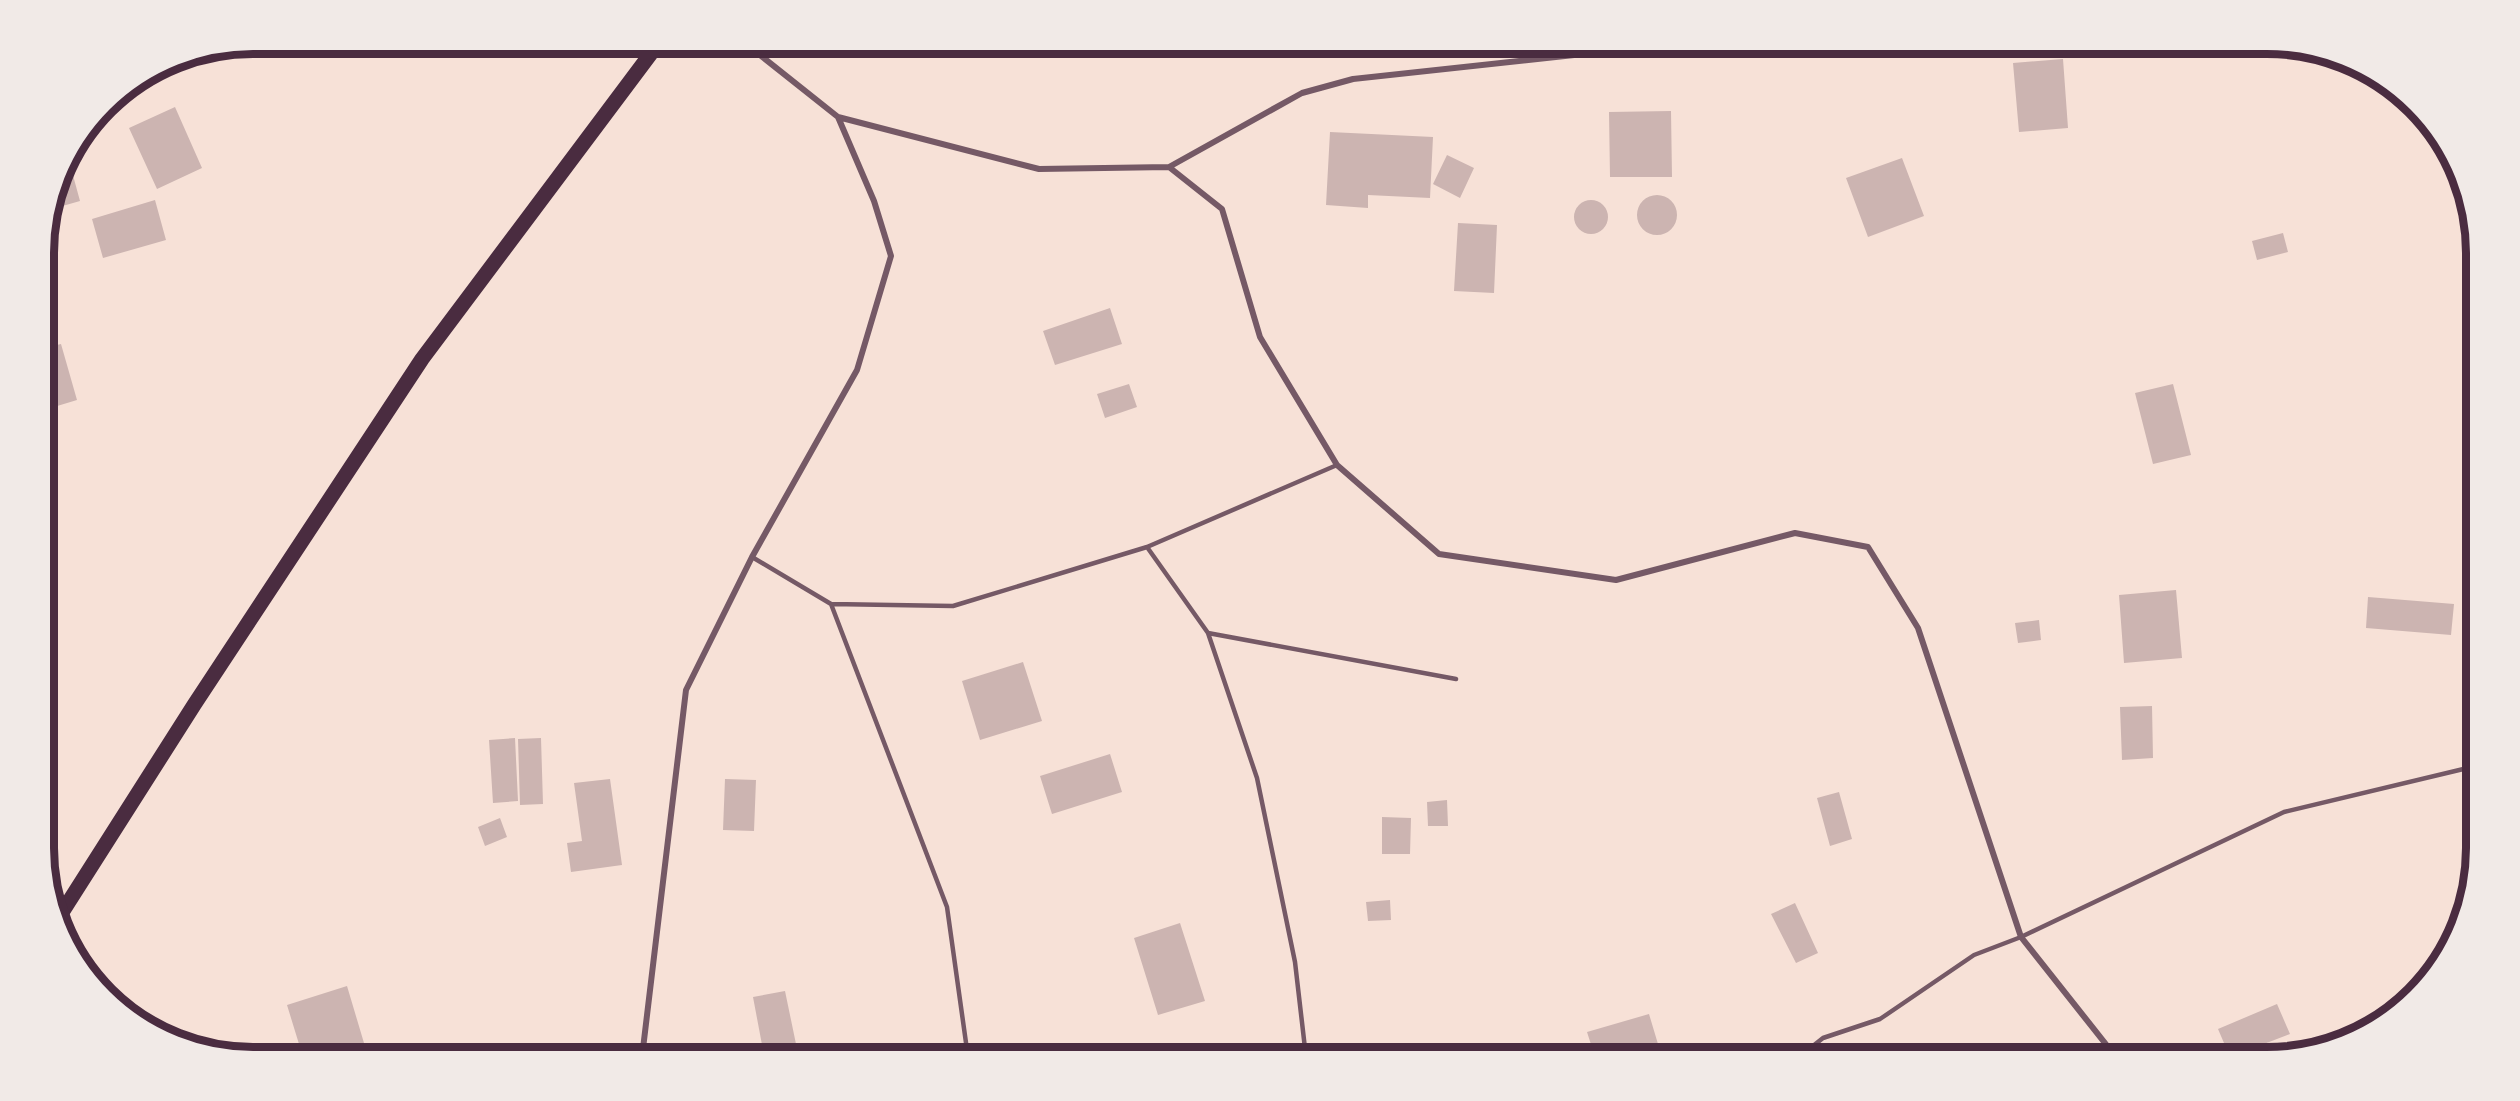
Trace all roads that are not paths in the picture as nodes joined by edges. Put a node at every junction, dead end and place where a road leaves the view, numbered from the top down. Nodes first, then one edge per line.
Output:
1 (651, 54) edge
2 (759, 54) edge
3 (1584, 54) edge
4 (838, 117) junction
5 (1169, 167) junction
6 (1337, 465) junction
7 (1147, 547) junction
8 (752, 556) junction
9 (831, 604) junction
10 (1208, 633) junction
11 (1456, 679) dead end
12 (2466, 768) edge
13 (64, 909) edge
14 (2021, 937) junction
15 (643, 1047) edge
16 (967, 1047) edge
17 (1305, 1047) edge
18 (1811, 1047) edge
19 (2108, 1047) edge

1 - 13 main road
2 - 4 street
3 - 5 street
4 - 5 street
4 - 8 street
5 - 6 street
6 - 7 lane
6 - 14 street
7 - 9 lane
7 - 10 lane
8 - 9 lane
8 - 15 street
9 - 16 lane
10 - 11 lane
10 - 17 lane
12 - 14 lane
14 - 18 lane
14 - 19 street

